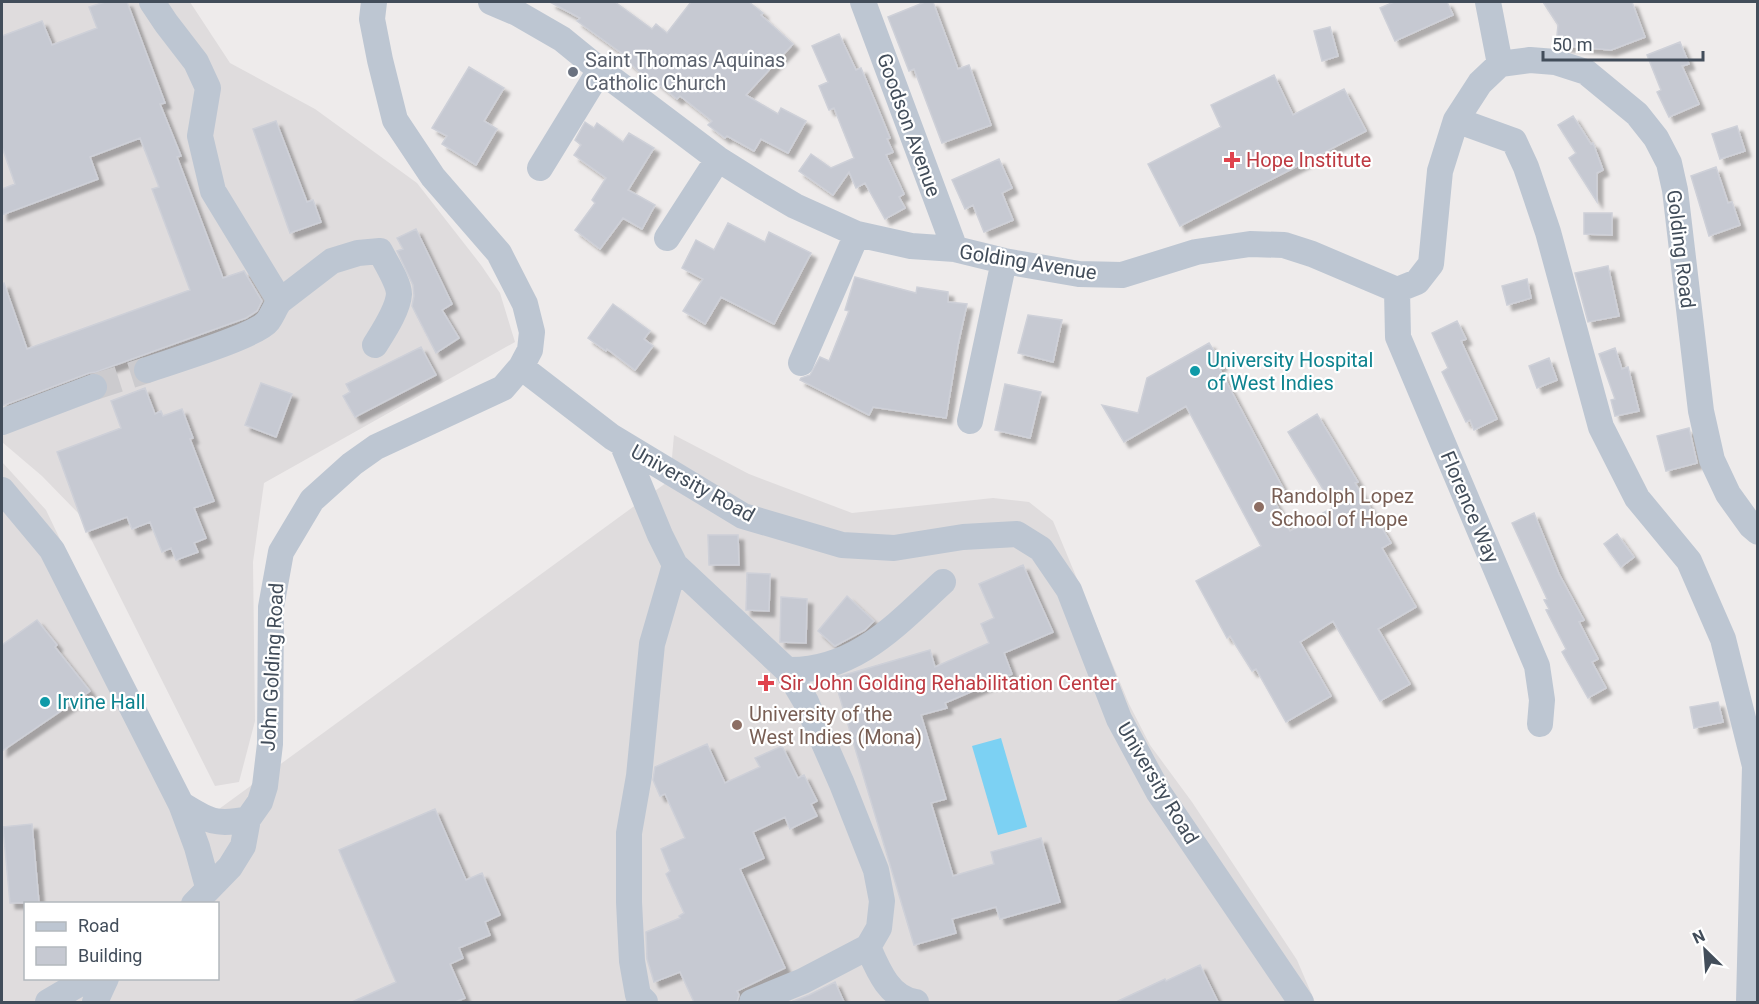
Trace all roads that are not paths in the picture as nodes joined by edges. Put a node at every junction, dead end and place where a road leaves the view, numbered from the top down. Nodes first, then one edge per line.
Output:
1 (152, 2) edge
2 (375, 2) edge
3 (491, 2) edge
4 (863, 2) edge
5 (1488, 2) edge
6 (1500, 64) junction
7 (600, 70) junction
8 (1456, 120) junction
9 (718, 159) junction
10 (540, 168) dead end
11 (857, 234) junction
12 (668, 238) dead end
13 (955, 249) junction
14 (1004, 261) junction
15 (1397, 290) junction
16 (280, 301) junction
17 (375, 345) dead end
18 (801, 363) dead end
19 (521, 367) junction
20 (147, 369) tunnel mouth
21 (94, 387) tunnel mouth
22 (970, 421) dead end
23 (2, 422) edge
24 (622, 443) junction
25 (2, 490) edge
26 (1758, 532) edge
27 (675, 565) junction
28 (943, 582) dead end
29 (788, 670) junction
30 (1540, 724) dead end
31 (181, 804) junction
32 (248, 819) junction
33 (201, 895) edge
34 (868, 947) junction
35 (86, 980) edge
36 (105, 980) edge
37 (48, 1002) edge
38 (95, 1002) edge
39 (645, 1002) edge
40 (752, 1002) edge
41 (916, 1002) edge
42 (1301, 1002) edge
43 (1749, 1002) edge

1 - 16 street
2 - 19 street, John Golding Road
3 - 7 street, Golding Avenue
4 - 13 street, Goodson Avenue
5 - 6 street
6 - 8 street
6 - 26 street, Golding Road
7 - 9 street, Golding Avenue
7 - 10 street
8 - 15 street
8 - 43 street
9 - 11 street, Golding Avenue
9 - 12 street
11 - 13 street, Golding Avenue
11 - 18 street
13 - 14 street, Golding Avenue
14 - 15 street, Golding Avenue
14 - 22 street
15 - 30 street, Florence Way
16 - 17 street
16 - 20 street
19 - 24 street, University Road
19 - 32 street, John Golding Road
21 - 23 street
24 - 27 street
24 - 42 street, University Road
25 - 31 street
27 - 29 street
27 - 39 street
28 - 29 street
29 - 34 street
31 - 32 street
31 - 33 street
32 - 33 street, John Golding Road
34 - 40 street
34 - 41 street
35 - 37 street
36 - 38 street

